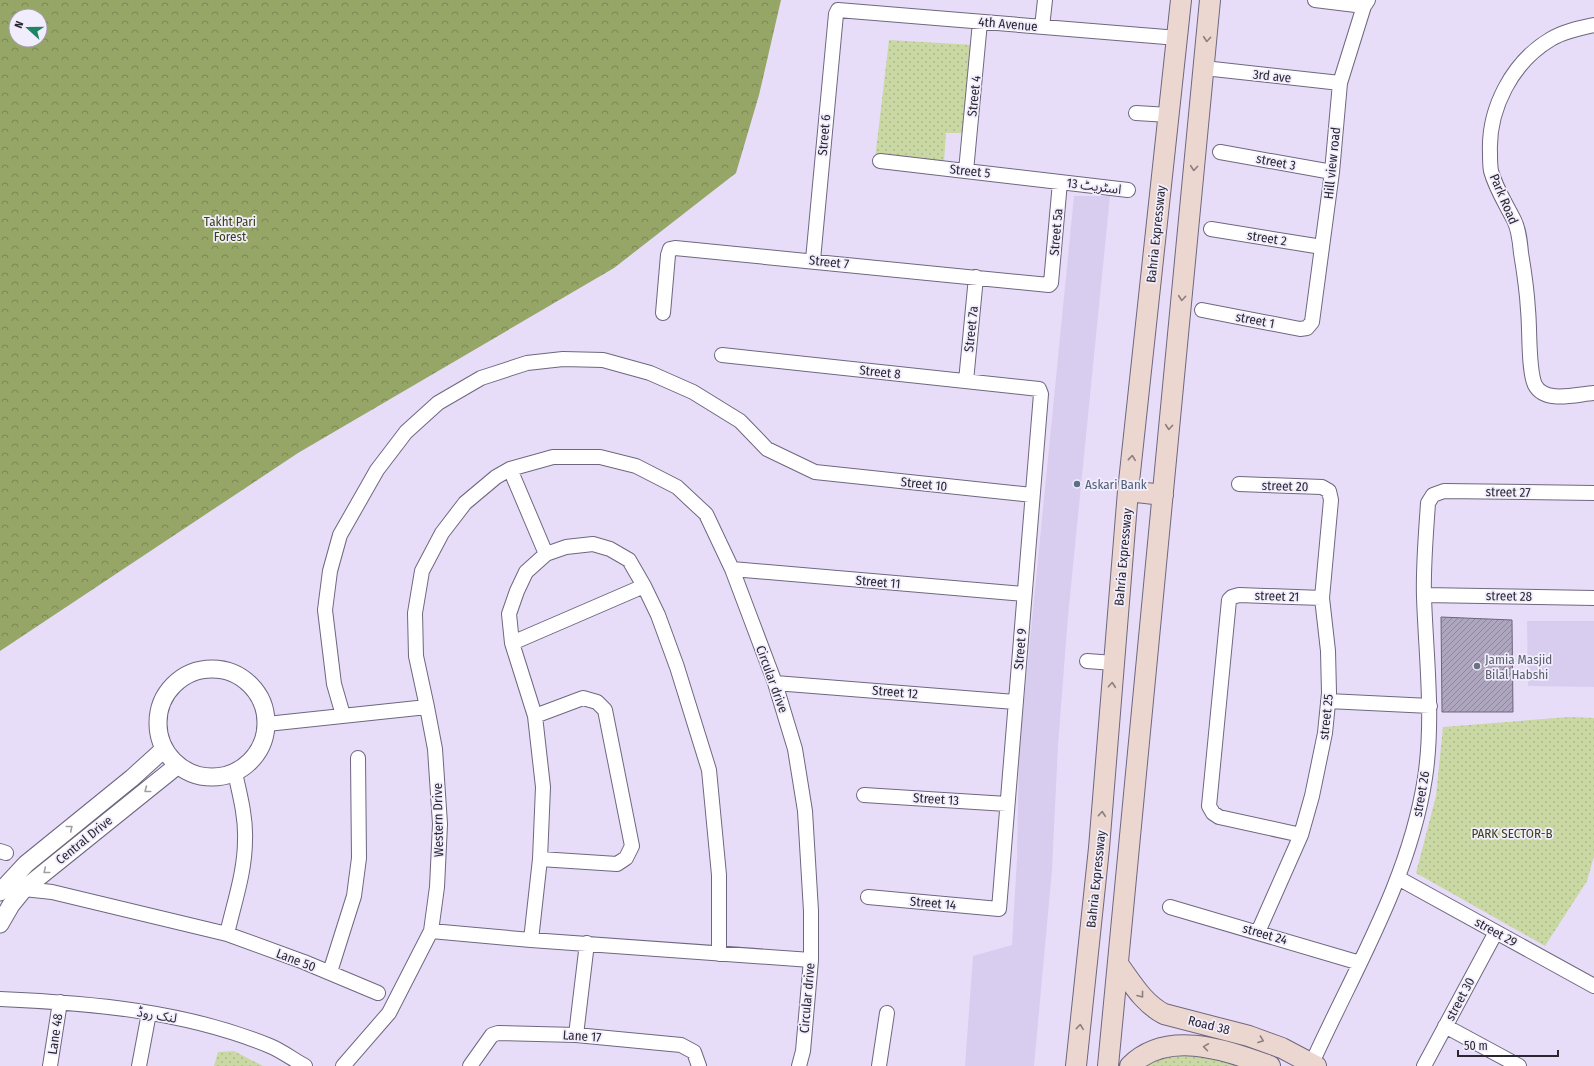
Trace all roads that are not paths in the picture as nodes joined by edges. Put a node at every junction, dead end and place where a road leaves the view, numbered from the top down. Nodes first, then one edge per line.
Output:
1 (1045, 0) edge
2 (1181, 0) edge
3 (1210, 0) edge
4 (1315, 0) edge
5 (1366, 3) edge
6 (838, 10) joint
7 (980, 22) junction
8 (1594, 25) edge
9 (1042, 27) junction
10 (1178, 38) junction
11 (1204, 68) junction
12 (1340, 83) junction
13 (1136, 113) dead end
14 (1169, 115) junction
15 (1220, 152) dead end
16 (880, 162) dead end
17 (966, 170) junction
18 (1332, 172) junction
19 (1060, 182) junction
20 (1128, 190) dead end
21 (1211, 229) dead end
22 (1322, 247) junction
23 (813, 260) junction
24 (976, 277) junction
25 (1051, 283) joint
26 (1202, 310) dead end
27 (663, 313) dead end
28 (1307, 328) joint
29 (722, 355) dead end
30 (966, 381) junction
31 (1039, 389) joint
32 (1594, 393) edge
33 (510, 470) junction
34 (1239, 484) dead end
35 (1128, 491) junction
36 (1329, 491) joint
37 (1594, 493) edge
38 (1032, 495) junction
39 (1163, 495) junction
40 (1428, 504) joint
41 (546, 554) junction
42 (732, 570) junction
43 (644, 586) junction
44 (1024, 594) junction
45 (1424, 595) junction
46 (1322, 598) junction
47 (1594, 598) edge
48 (512, 643) junction
49 (1087, 660) dead end
50 (1114, 663) junction
51 (775, 683) junction
52 (1328, 701) junction
53 (1015, 702) junction
54 (1430, 706) junction
55 (427, 708) junction
56 (343, 715) junction
57 (536, 716) junction
58 (267, 724) junction
59 (164, 749) junction
60 (358, 758) dead end
61 (178, 765) junction
62 (235, 773) junction
63 (864, 795) dead end
64 (1007, 804) junction
65 (1301, 836) junction
66 (540, 859) junction
67 (1398, 878) junction
68 (24, 890) junction
69 (0, 892) edge
70 (868, 897) dead end
71 (1170, 907) dead end
72 (998, 909) joint
73 (0, 924) edge
74 (431, 931) junction
75 (1258, 932) junction
76 (1496, 932) junction
77 (227, 934) junction
78 (531, 940) junction
79 (587, 943) junction
80 (719, 954) junction
81 (811, 960) junction
82 (1360, 963) junction
83 (1118, 964) junction
84 (330, 972) junction
85 (1594, 986) edge
86 (378, 992) dead end
87 (0, 999) edge
88 (60, 1002) junction
89 (149, 1013) junction
90 (887, 1013) dead end
91 (1445, 1026) junction
92 (576, 1035) junction
93 (1314, 1065) edge
94 (50, 1066) edge
95 (139, 1066) edge
96 (305, 1066) edge
97 (343, 1066) edge
98 (470, 1066) edge
99 (699, 1066) edge
100 (798, 1066) edge
101 (879, 1066) edge
102 (1076, 1066) edge
103 (1108, 1066) edge
104 (1130, 1066) edge
105 (1270, 1066) edge
106 (1424, 1066) edge
107 (1519, 1066) edge

1 - 9 street
2 - 10 main road, Bahria Expressway
3 -> 11 main road
4 - 5 street
5 - 12 street, Hill view road
6 - 7 street, 4th Avenue
6 - 23 street, Street 6
7 - 9 street, 4th Avenue
7 - 17 street, Street 4
8 - 32 street, Park Road
9 - 10 street, 4th Avenue
10 - 14 main road, Bahria Expressway
11 - 12 street, 3rd ave
11 -> 39 main road
12 - 18 street, Hill view road
13 - 14 street
35 -> 14 main road, Bahria Expressway
15 - 18 street, street 3
16 - 17 street, Street 5
17 - 19 street, Street 5
18 - 22 street, Hill view road
19 - 20 street, اسٹریٹ 13
19 - 25 street, Street 5a
21 - 22 street, street 2
22 - 28 street, Hill view road
23 - 24 street, Street 7
23 - 27 street, Street 7
24 - 25 street, Street 7
24 - 30 street, Street 7a
26 - 28 street, street 1
29 - 30 street, Street 8
30 - 31 street, Street 8
31 - 38 street, Street 9
33 - 41 street
33 - 42 street, Circular drive
33 - 55 street, Western Drive
34 - 36 street, street 20
35 - 39 main road
35 - 50 main road, Bahria Expressway
36 - 46 street, street 25
37 - 40 street, street 27
38 - 44 street, Street 9
38 - 56 street, Street 10
39 - 83 main road
40 - 45 street, street 26
41 - 43 street
41 - 48 street
42 - 44 street, Street 11
42 - 51 street, Circular drive
43 - 48 street
43 - 80 street
44 - 53 street, Street 9
45 - 47 street, street 28
45 - 54 street, street 26
46 - 52 street, street 25
46 - 65 street, street 21
48 - 57 street
49 - 50 street
102 -> 50 main road, Bahria Expressway
51 - 53 street, Street 12
51 - 81 street, Circular drive
52 - 54 street
52 - 65 street, street 25
53 - 64 street, Street 9
54 - 67 street, street 26
55 - 56 street
55 - 74 street, Western Drive
56 - 58 street
57 - 66 street
57 - 66 street
58 - 59 street
58 - 62 street
59 - 61 street
69 -> 59 street, Central Drive
60 - 84 street, Lane 50
61 - 62 street
61 -> 68 street, Central Drive
62 - 77 street
63 - 64 street, Street 13
64 - 72 street, Street 9
65 - 75 street, street 25
66 - 78 street
67 - 76 street, street 29
67 - 82 street, street 26
68 - 73 street, Central Drive
68 - 77 street, Lane 50
70 - 72 street, Street 14
71 - 75 street, street 24
74 - 78 street
74 - 97 street, Western Drive
75 - 82 street, street 24
76 - 85 street, street 29
76 - 91 street, street 30
77 - 84 street, Lane 50
78 - 79 street
79 - 80 street
79 - 92 street
80 - 81 street
81 - 100 street, Circular drive
82 - 93 street, street 26
83 -> 93 main road, Road 38
83 - 103 main road
84 - 86 street
87 - 88 street, لنک روڈ
88 - 89 street, لنک روڈ
88 - 94 street, Lane 48
89 - 95 street
89 - 96 street, لنک روڈ
90 - 101 street
91 - 106 street, street 30
91 - 107 street
92 - 98 street, Lane 17
92 - 99 street, Lane 17
105 -> 104 main road, Road 38

